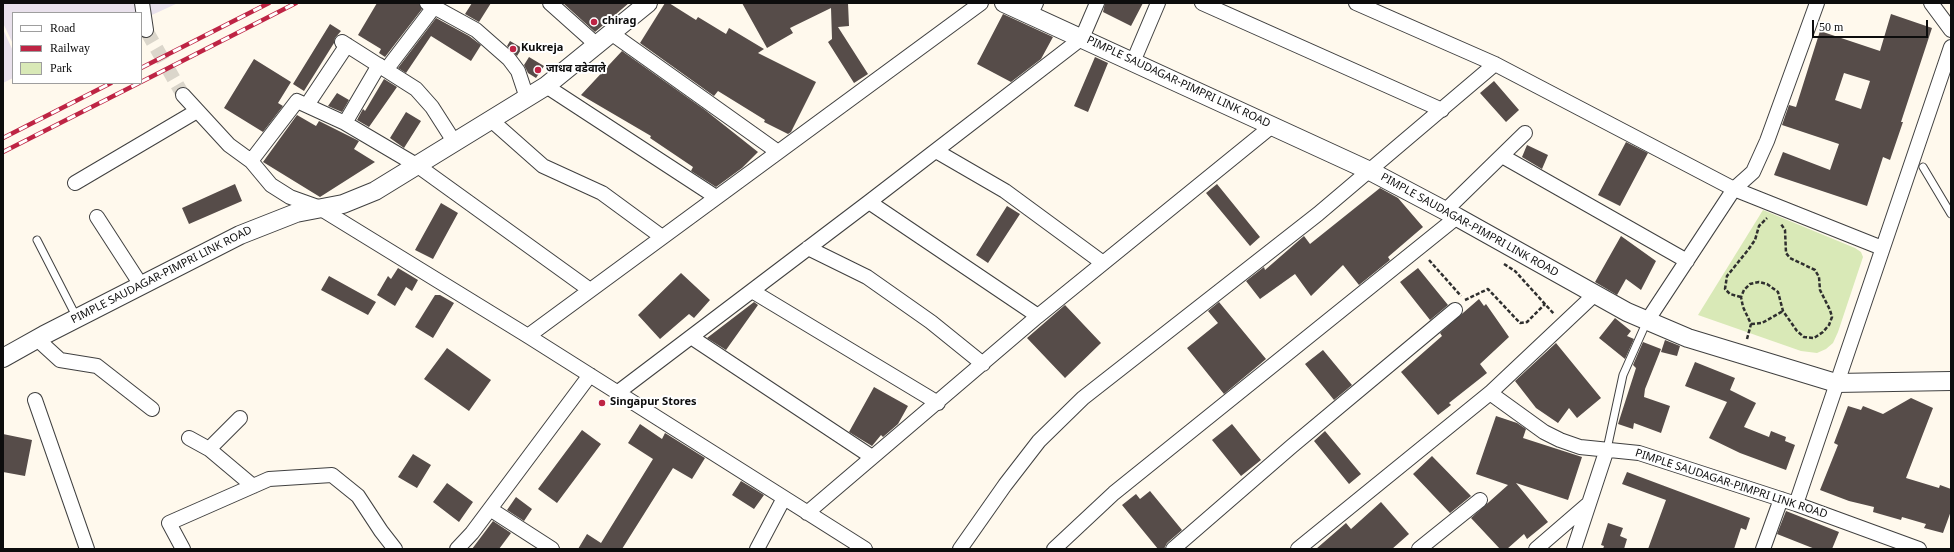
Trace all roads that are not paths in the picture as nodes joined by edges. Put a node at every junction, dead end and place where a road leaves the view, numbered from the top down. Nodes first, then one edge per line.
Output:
1 (142, 3) edge
2 (550, 3) edge
3 (648, 3) edge
4 (981, 3) edge
5 (1004, 3) edge
6 (1097, 3) edge
7 (1158, 3) edge
8 (1202, 3) edge
9 (1356, 3) edge
10 (1817, 3) edge
11 (1931, 3) edge
12 (430, 5) edge
13 (1033, 9) edge
14 (146, 30) tunnel mouth
15 (1951, 30) edge
16 (611, 33) junction
17 (1082, 38) junction
18 (597, 44) junction
19 (1951, 47) edge
20 (1133, 62) junction
21 (1496, 64) junction
22 (383, 68) junction
23 (546, 86) junction
24 (183, 95) tunnel mouth
25 (527, 98) junction
26 (307, 106) junction
27 (1442, 110) junction
28 (197, 111) junction
29 (491, 120) junction
30 (345, 123) junction
31 (1272, 126) junction
32 (1525, 133) dead end
33 (455, 143) junction
34 (936, 151) junction
35 (778, 152) junction
36 (1502, 156) junction
37 (251, 161) junction
38 (418, 166) junction
39 (1923, 167) dead end
40 (1370, 171) junction
41 (75, 183) dead end
42 (1734, 189) junction
43 (716, 197) junction
44 (870, 202) junction
45 (318, 207) junction
46 (1451, 214) junction
47 (1951, 214) edge
48 (97, 217) dead end
49 (662, 237) junction
50 (37, 240) dead end
51 (808, 248) junction
52 (1882, 248) junction
53 (1687, 261) junction
54 (1103, 263) junction
55 (141, 285) junction
56 (590, 290) junction
57 (752, 291) junction
58 (1594, 295) junction
59 (1455, 310) dead end
60 (1038, 316) junction
61 (77, 318) junction
62 (1647, 321) junction
63 (528, 336) junction
64 (691, 337) junction
65 (37, 339) junction
66 (3, 358) edge
67 (983, 364) junction
68 (590, 375) junction
69 (1951, 381) edge
70 (1836, 383) junction
71 (617, 392) junction
72 (1490, 393) junction
73 (35, 400) dead end
74 (938, 403) junction
75 (152, 410) dead end
76 (240, 418) dead end
77 (189, 438) dead end
78 (209, 449) junction
79 (1607, 449) junction
80 (872, 457) junction
81 (253, 486) junction
82 (784, 498) junction
83 (1781, 499) junction
84 (1480, 500) dead end
85 (1796, 504) junction
86 (1587, 505) junction
87 (490, 509) junction
88 (807, 513) junction
89 (87, 549) edge
90 (183, 549) edge
91 (395, 549) edge
92 (457, 549) edge
93 (552, 549) edge
94 (757, 549) edge
95 (865, 549) edge
96 (960, 549) edge
97 (1054, 549) edge
98 (1173, 549) edge
99 (1298, 549) edge
100 (1419, 549) edge
101 (1536, 549) edge
102 (1574, 549) edge
103 (1763, 549) edge
104 (1919, 549) edge

1 - 14 street
2 - 18 street
3 - 16 street, PIMPLE SAUDAGAR-PIMPRI LINK ROAD
4 - 35 street
5 - 13 street, PIMPLE SAUDAGAR-PIMPRI LINK ROAD
6 - 17 street
7 - 20 street
8 - 27 street
9 - 21 street
10 - 42 street
11 - 15 street
12 - 22 street
12 - 25 street
13 - 17 street, PIMPLE SAUDAGAR-PIMPRI LINK ROAD
16 - 18 street, PIMPLE SAUDAGAR-PIMPRI LINK ROAD
16 - 35 street
17 - 20 street, PIMPLE SAUDAGAR-PIMPRI LINK ROAD
17 - 34 street
18 - 23 street, PIMPLE SAUDAGAR-PIMPRI LINK ROAD
19 - 52 street
20 - 31 street, PIMPLE SAUDAGAR-PIMPRI LINK ROAD
21 - 27 street
21 - 42 street
22 - 26 street
22 - 30 street
22 - 33 street
23 - 25 street, PIMPLE SAUDAGAR-PIMPRI LINK ROAD
23 - 43 street
24 - 28 street
25 - 29 street, PIMPLE SAUDAGAR-PIMPRI LINK ROAD
26 - 30 street
26 - 37 street
27 - 40 street
28 - 37 street
28 - 41 street
29 - 33 street, PIMPLE SAUDAGAR-PIMPRI LINK ROAD
29 - 49 street
30 - 38 street
31 - 40 street, PIMPLE SAUDAGAR-PIMPRI LINK ROAD
31 - 54 street
32 - 36 street
33 - 38 street, PIMPLE SAUDAGAR-PIMPRI LINK ROAD
34 - 44 street
34 - 54 street
35 - 43 street
36 - 46 street
36 - 53 street
37 - 45 street
38 - 45 street, PIMPLE SAUDAGAR-PIMPRI LINK ROAD
38 - 56 street
39 - 47 lane
40 - 46 street, PIMPLE SAUDAGAR-PIMPRI LINK ROAD
40 - 96 street
42 - 52 street
42 - 53 street
43 - 49 street
44 - 51 street
44 - 60 street
45 - 55 street, PIMPLE SAUDAGAR-PIMPRI LINK ROAD
45 - 63 street
46 - 58 street, PIMPLE SAUDAGAR-PIMPRI LINK ROAD
46 - 97 street
48 - 55 street
49 - 56 street
50 - 61 lane
51 - 57 street
51 - 67 street
52 - 70 street
53 - 62 street
54 - 60 street
55 - 61 street, PIMPLE SAUDAGAR-PIMPRI LINK ROAD
56 - 63 street
57 - 64 street
57 - 74 street
58 - 62 street, PIMPLE SAUDAGAR-PIMPRI LINK ROAD
58 - 72 street
59 - 98 street
60 - 67 street
61 - 65 street, PIMPLE SAUDAGAR-PIMPRI LINK ROAD
62 - 70 street, PIMPLE SAUDAGAR-PIMPRI LINK ROAD
62 - 79 lane
63 - 68 street
64 - 71 street
64 - 80 street
65 - 66 street, PIMPLE SAUDAGAR-PIMPRI LINK ROAD
65 - 75 street
67 - 74 street
68 - 71 street
68 - 87 street
69 - 70 street, PIMPLE SAUDAGAR-PIMPRI LINK ROAD
70 - 85 street
71 - 82 street
72 - 79 street, PIMPLE SAUDAGAR-PIMPRI LINK ROAD
72 - 99 street
73 - 89 street
74 - 80 street
76 - 78 street
77 - 78 street
78 - 81 street
79 - 83 street, PIMPLE SAUDAGAR-PIMPRI LINK ROAD
79 - 86 street
80 - 88 street
81 - 90 street
81 - 91 street
82 - 88 street
82 - 94 street
83 - 85 street, PIMPLE SAUDAGAR-PIMPRI LINK ROAD
83 - 103 street
84 - 100 street
85 - 104 street, PIMPLE SAUDAGAR-PIMPRI LINK ROAD
86 - 101 street
86 - 102 street
87 - 92 street
87 - 93 street
88 - 95 street

